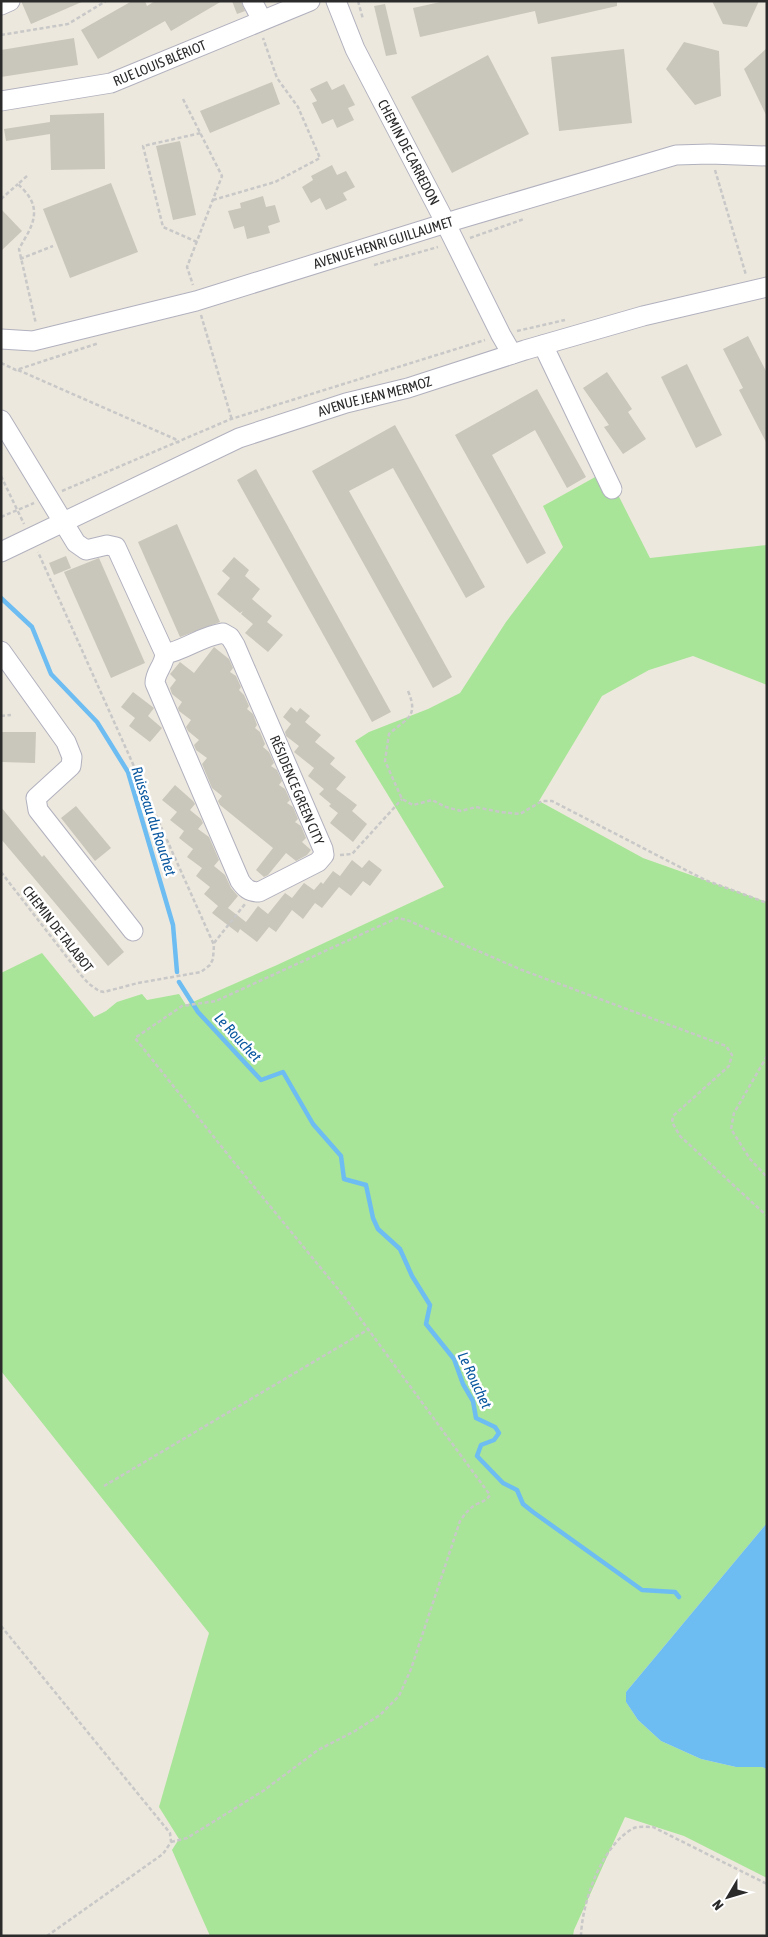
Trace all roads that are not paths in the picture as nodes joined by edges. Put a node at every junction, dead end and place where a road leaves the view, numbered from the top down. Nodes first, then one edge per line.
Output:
1 (10, 1) edge
2 (252, 1) edge
3 (310, 1) edge
4 (336, 1) edge
5 (1, 5) edge
6 (262, 28) junction
7 (1, 101) edge
8 (767, 156) edge
9 (445, 224) junction
10 (758, 288) edge
11 (1, 339) edge
12 (543, 345) junction
13 (512, 354) junction
14 (1, 420) edge
15 (612, 489) dead end
16 (61, 522) junction
17 (1, 552) edge
18 (1, 650) edge
19 (165, 654) junction
20 (132, 931) dead end

1 - 5 street
2 - 6 street
3 - 6 street, RUE LOUIS BLÉRIOT
4 - 9 street, CHEMIN DE CARREDON
6 - 7 street, RUE LOUIS BLÉRIOT
8 - 9 street, AVENUE HENRI GUILLAUMET
9 - 11 street, AVENUE HENRI GUILLAUMET
9 - 13 street, CHEMIN DE CARREDON
10 - 12 street, AVENUE JEAN MERMOZ
12 - 13 street, AVENUE JEAN MERMOZ
12 - 15 street
13 - 16 street, AVENUE JEAN MERMOZ
14 - 16 street
16 - 17 street, AVENUE JEAN MERMOZ
16 - 19 street
18 - 20 street
19 - 19 street, RÉSIDENCE GREEN CITY

